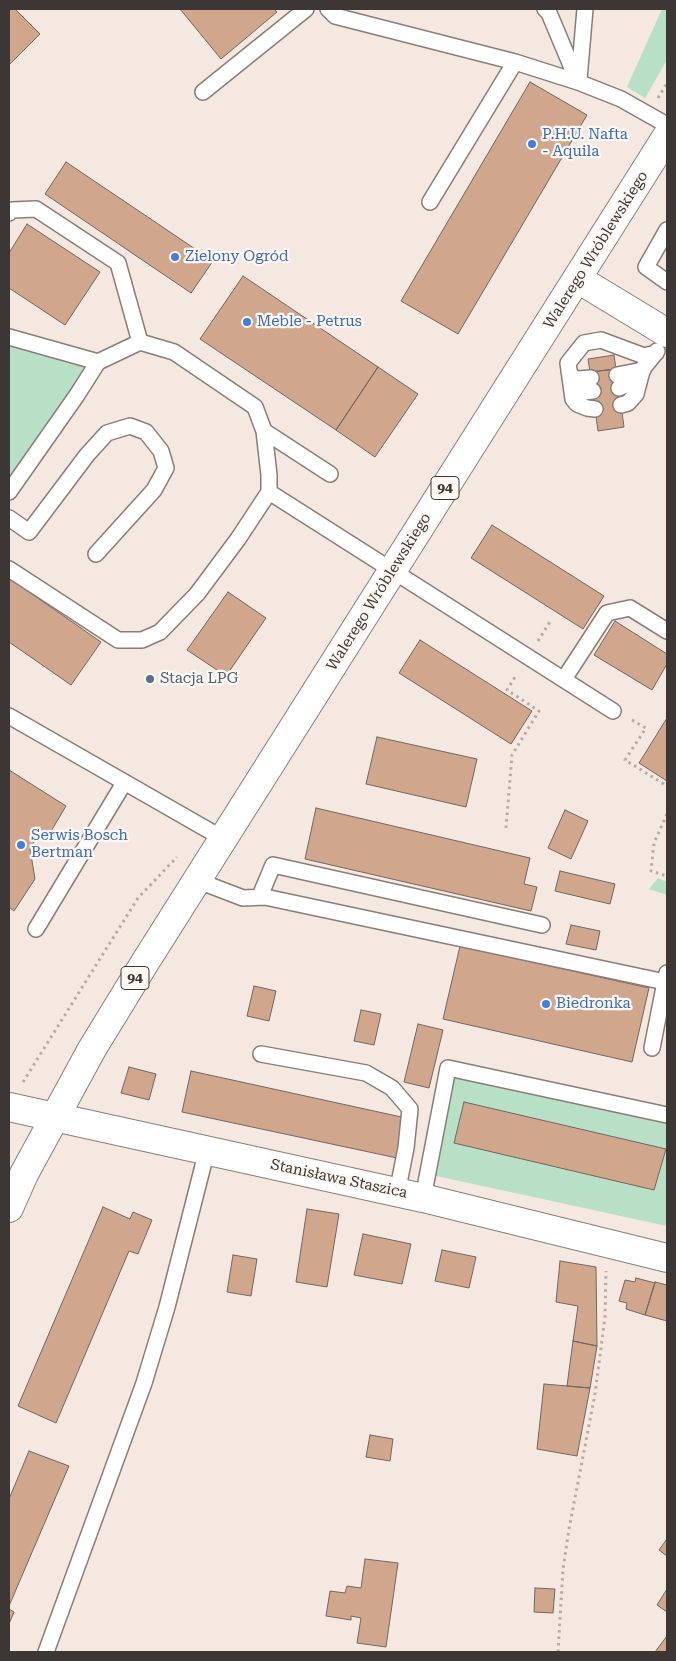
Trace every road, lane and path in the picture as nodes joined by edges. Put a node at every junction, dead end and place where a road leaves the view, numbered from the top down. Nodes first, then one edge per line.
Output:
1 (306, 9) edge
2 (545, 9) edge
3 (585, 9) edge
4 (336, 11) edge
5 (515, 62) junction
6 (578, 82) junction
7 (667, 83) edge
8 (203, 92) dead end
9 (648, 114) junction
10 (667, 124) edge
11 (667, 136) edge
12 (430, 202) dead end
13 (9, 213) edge
14 (667, 230) edge
15 (578, 279) junction
16 (667, 282) edge
17 (9, 337) edge
18 (663, 340) edge
19 (140, 342) junction
20 (98, 362) junction
21 (642, 370) junction
22 (569, 372) junction
23 (618, 381) dead end
24 (592, 385) dead end
25 (622, 405) dead end
26 (595, 408) dead end
27 (264, 431) junction
28 (330, 474) dead end
29 (9, 492) edge
30 (269, 492) junction
31 (9, 518) edge
32 (96, 554) dead end
33 (9, 569) edge
34 (392, 571) junction
35 (551, 620) dead end
36 (667, 631) edge
37 (528, 657) junction
38 (564, 680) junction
39 (613, 711) joint
40 (9, 716) edge
41 (124, 783) junction
42 (667, 786) edge
43 (667, 814) edge
44 (198, 825) junction
45 (506, 828) dead end
46 (222, 838) junction
47 (667, 876) edge
48 (196, 880) junction
49 (260, 896) junction
50 (542, 925) dead end
51 (36, 929) dead end
52 (666, 977) edge
53 (652, 1048) dead end
54 (260, 1054) dead end
55 (22, 1082) dead end
56 (9, 1107) edge
57 (667, 1114) edge
58 (55, 1117) junction
59 (207, 1150) junction
60 (410, 1195) junction
61 (9, 1208) edge
62 (667, 1258) edge
63 (606, 1264) dead end
64 (46, 1652) edge
65 (558, 1652) edge

1 - 8 lane
2 - 6 lane
3 - 6 lane
4 - 5 lane
5 - 6 lane
5 - 12 lane
6 - 9 lane
7 - 9 path
9 - 10 lane
11 - 15 main road, Walerego Wróblewskiego / 94
13 - 19 lane
14 - 16 lane
15 - 18 main road
15 - 34 main road, Walerego Wróblewskiego / 94
17 - 20 lane
18 - 21 lane
18 - 22 lane
19 - 20 lane
19 - 27 lane
20 - 29 lane
21 - 23 lane
21 - 25 lane
22 - 24 lane
22 - 26 lane
27 - 28 lane
27 - 30 lane
30 - 33 lane
30 - 34 lane
31 - 32 lane
34 - 37 lane
34 - 46 main road, Walerego Wróblewskiego / 94
35 - 37 path
36 - 38 lane
37 - 38 lane
37 - 45 path
38 - 39 lane
39 - 42 path
40 - 41 lane
41 - 44 lane
41 - 51 lane
43 - 47 path
44 - 46 lane
44 - 55 path
46 - 48 main road, Walerego Wróblewskiego / 94
48 - 49 lane
48 - 58 main road, Walerego Wróblewskiego / 94
49 - 50 lane
49 - 52 lane
52 - 53 lane
54 - 60 lane
56 - 58 main road, Stanisława Staszica
57 - 60 lane
58 - 59 main road, Stanisława Staszica
58 - 61 main road, 94
59 - 60 main road, Stanisława Staszica
59 - 64 lane
60 - 62 main road, Stanisława Staszica
63 - 65 path

